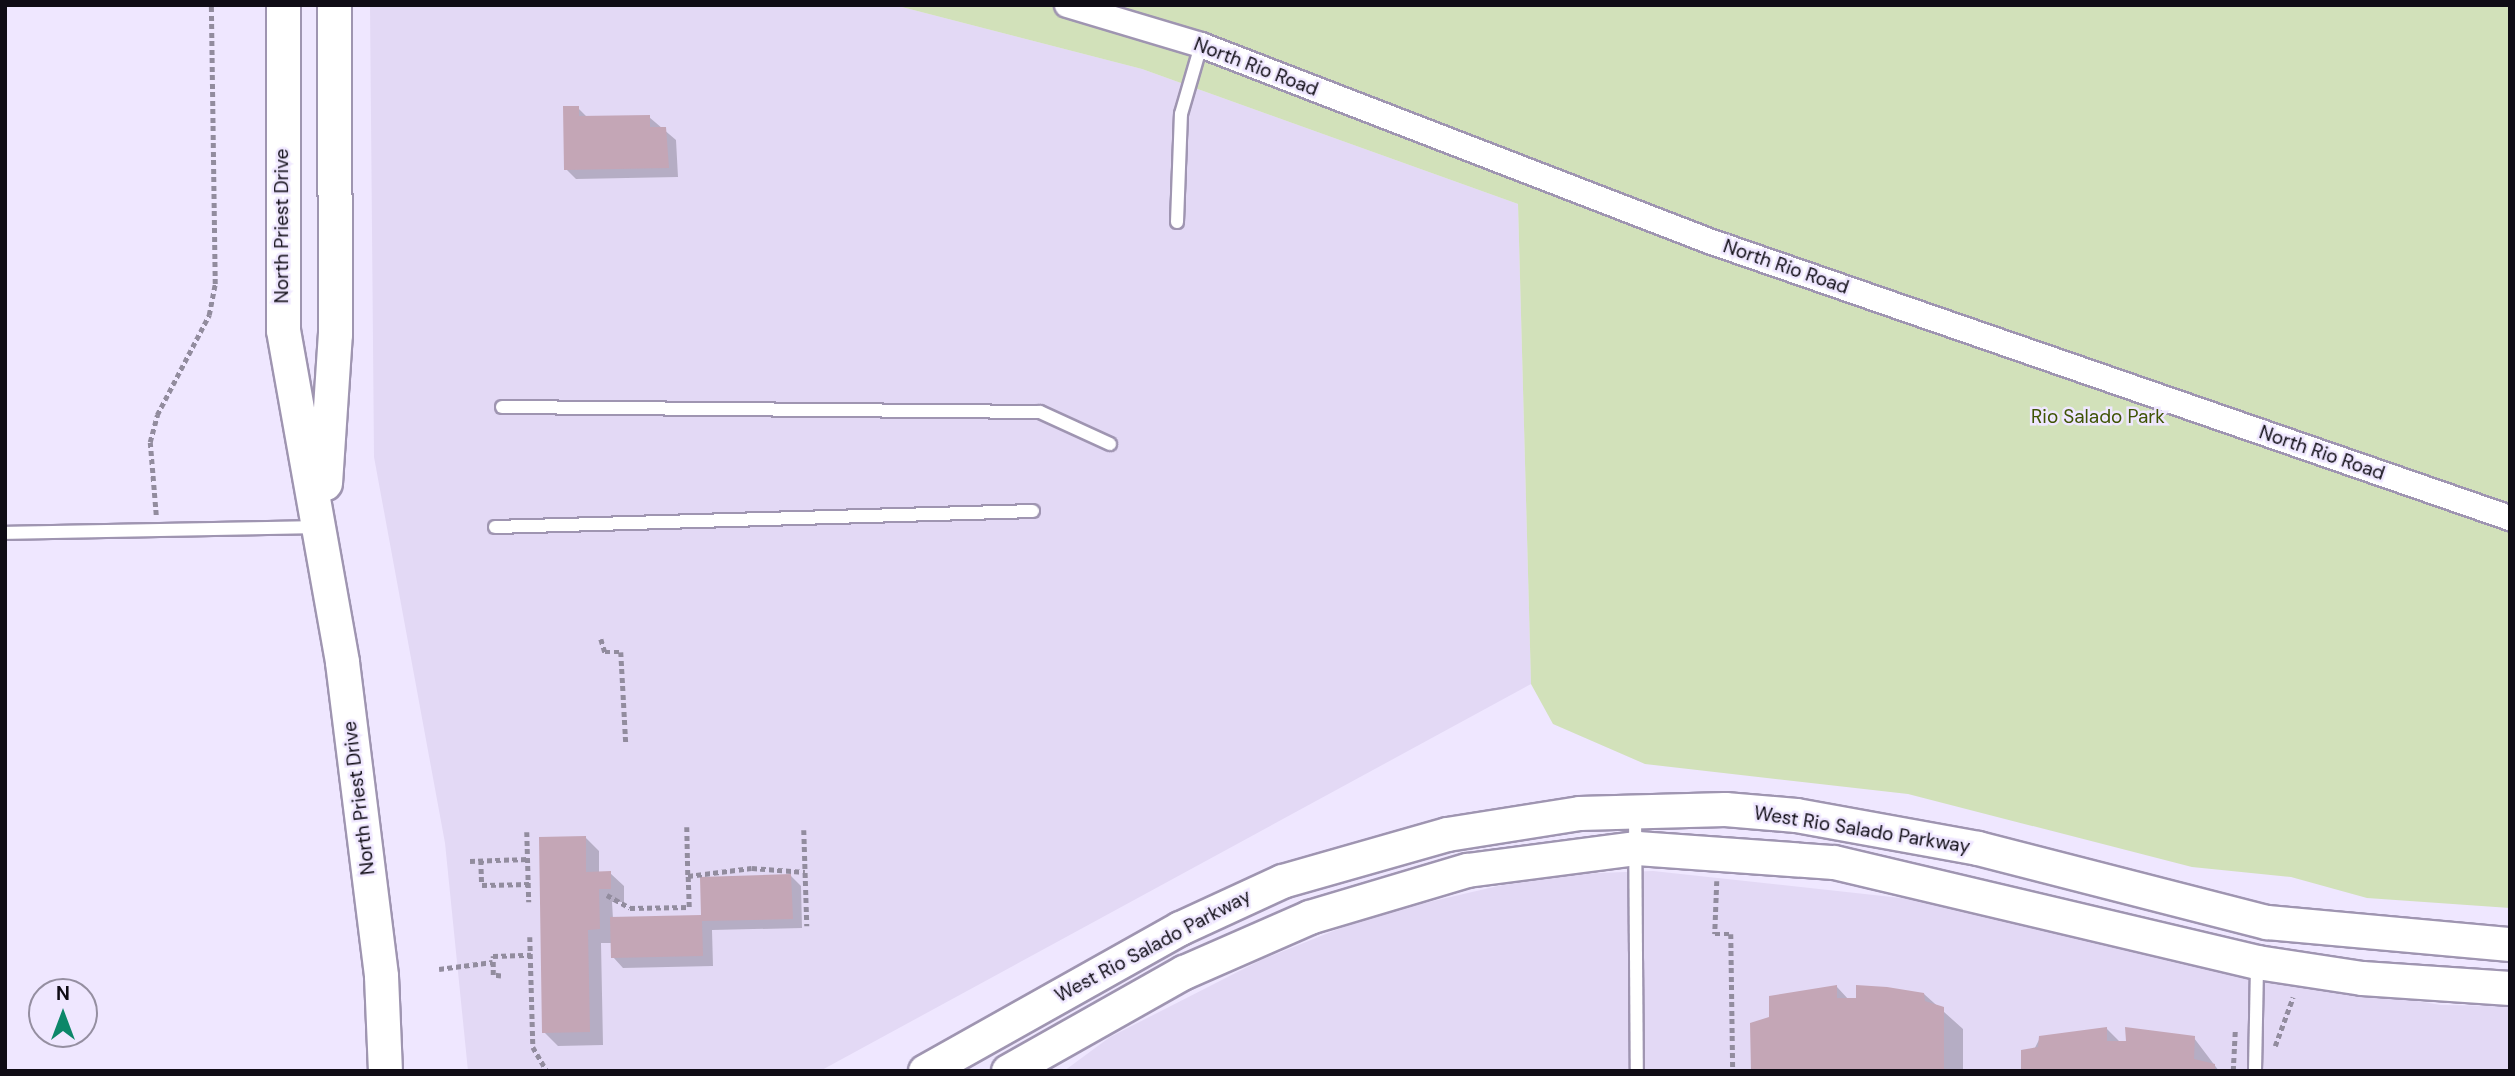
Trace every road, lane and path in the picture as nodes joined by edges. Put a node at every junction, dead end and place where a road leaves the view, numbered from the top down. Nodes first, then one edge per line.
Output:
1 (211, 5) edge
2 (283, 5) edge
3 (334, 5) edge
4 (1067, 5) edge
5 (1201, 45) junction
6 (1177, 222) dead end
7 (502, 407) dead end
8 (1110, 444) dead end
9 (1033, 512) dead end
10 (2510, 518) edge
11 (323, 527) junction
12 (495, 527) dead end
13 (159, 530) junction
14 (5, 533) edge
15 (601, 639) dead end
16 (626, 744) dead end
17 (1634, 810) junction
18 (687, 827) dead end
19 (804, 830) dead end
20 (527, 832) dead end
21 (1637, 848) junction
22 (528, 859) junction
23 (481, 860) junction
24 (470, 861) dead end
25 (805, 872) junction
26 (688, 876) junction
27 (1717, 877) dead end
28 (529, 884) junction
29 (607, 895) dead end
30 (529, 902) dead end
31 (2267, 922) junction
32 (807, 926) dead end
33 (530, 937) dead end
34 (2510, 944) edge
35 (531, 955) junction
36 (493, 962) junction
37 (2257, 962) junction
38 (439, 969) dead end
39 (501, 976) dead end
40 (2510, 988) edge
41 (2293, 997) dead end
42 (2274, 1059) dead end
43 (385, 1071) edge
44 (547, 1071) edge
45 (925, 1071) edge
46 (1008, 1071) edge
47 (1637, 1071) edge
48 (1733, 1071) edge
49 (2255, 1071) edge

1 - 13 path
2 - 11 main road, North Priest Drive
3 - 11 main road, North Priest Drive
4 - 5 street, North Rio Road
5 - 6 lane
5 - 10 street, North Rio Road
7 - 8 lane
9 - 12 lane
11 - 13 lane
11 - 43 main road, North Priest Drive
13 - 14 lane
15 - 16 path
17 - 21 lane
17 - 31 main road, West Rio Salado Parkway
17 - 45 main road, West Rio Salado Parkway
18 - 26 path
19 - 25 path
20 - 22 path
21 - 37 main road, West Rio Salado Parkway
21 - 46 main road, West Rio Salado Parkway
21 - 47 lane
22 - 23 path
22 - 28 path
23 - 24 path
23 - 28 path
25 - 26 path
25 - 32 path
26 - 29 path
27 - 48 path
28 - 30 path
31 - 34 main road, West Rio Salado Parkway
31 - 37 main road
33 - 35 path
35 - 36 path
35 - 44 path
36 - 38 path
36 - 39 path
37 - 40 main road, West Rio Salado Parkway
37 - 49 lane
41 - 42 path

